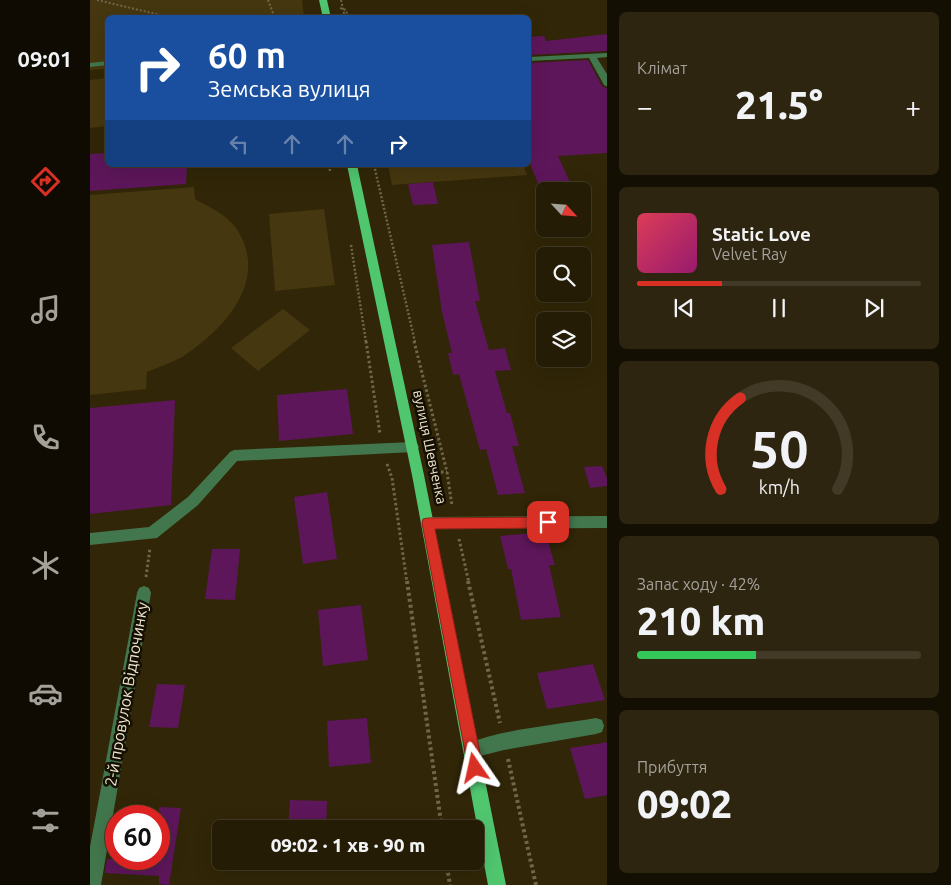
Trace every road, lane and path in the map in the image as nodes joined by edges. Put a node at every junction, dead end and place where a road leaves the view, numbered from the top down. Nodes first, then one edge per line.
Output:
1 (97, 0) edge
2 (268, 0) edge
3 (323, 0) edge
4 (341, 0) edge
5 (160, 15) edge
6 (274, 15) edge
7 (326, 15) edge
8 (344, 15) edge
9 (607, 55) edge
10 (592, 56) junction
11 (531, 59) edge
12 (105, 63) edge
13 (90, 65) edge
14 (607, 85) edge
15 (329, 167) edge
16 (352, 167) edge
17 (330, 171) dead end
18 (350, 243) dead end
19 (412, 447) junction
20 (382, 449) junction
21 (441, 472) dead end
22 (447, 472) dead end
23 (607, 522) edge
24 (428, 523) junction
25 (152, 533) junction
26 (90, 539) edge
27 (144, 593) joint
28 (596, 726) dead end
29 (472, 750) junction
30 (441, 820) edge
31 (448, 870) edge
32 (92, 885) edge
33 (450, 885) edge
34 (497, 885) edge

1 - 5 path
2 - 6 path
3 - 7 main road
4 - 8 path
9 - 10 street
10 - 11 street
10 - 14 street
12 - 13 street
15 - 17 path
16 - 19 main road, вулиця Шевченка
18 - 20 path
19 - 20 street
19 - 24 main road, вулиця Шевченка
20 - 25 street
20 - 30 path
21 - 22 path
23 - 24 street
24 - 29 main road, вулиця Шевченка
25 - 26 street
25 - 27 path, 2-й провулок Відпочинку
27 - 32 street, 2-й провулок Відпочинку
28 - 29 street
29 - 34 main road, вулиця Шевченка
31 - 33 path

